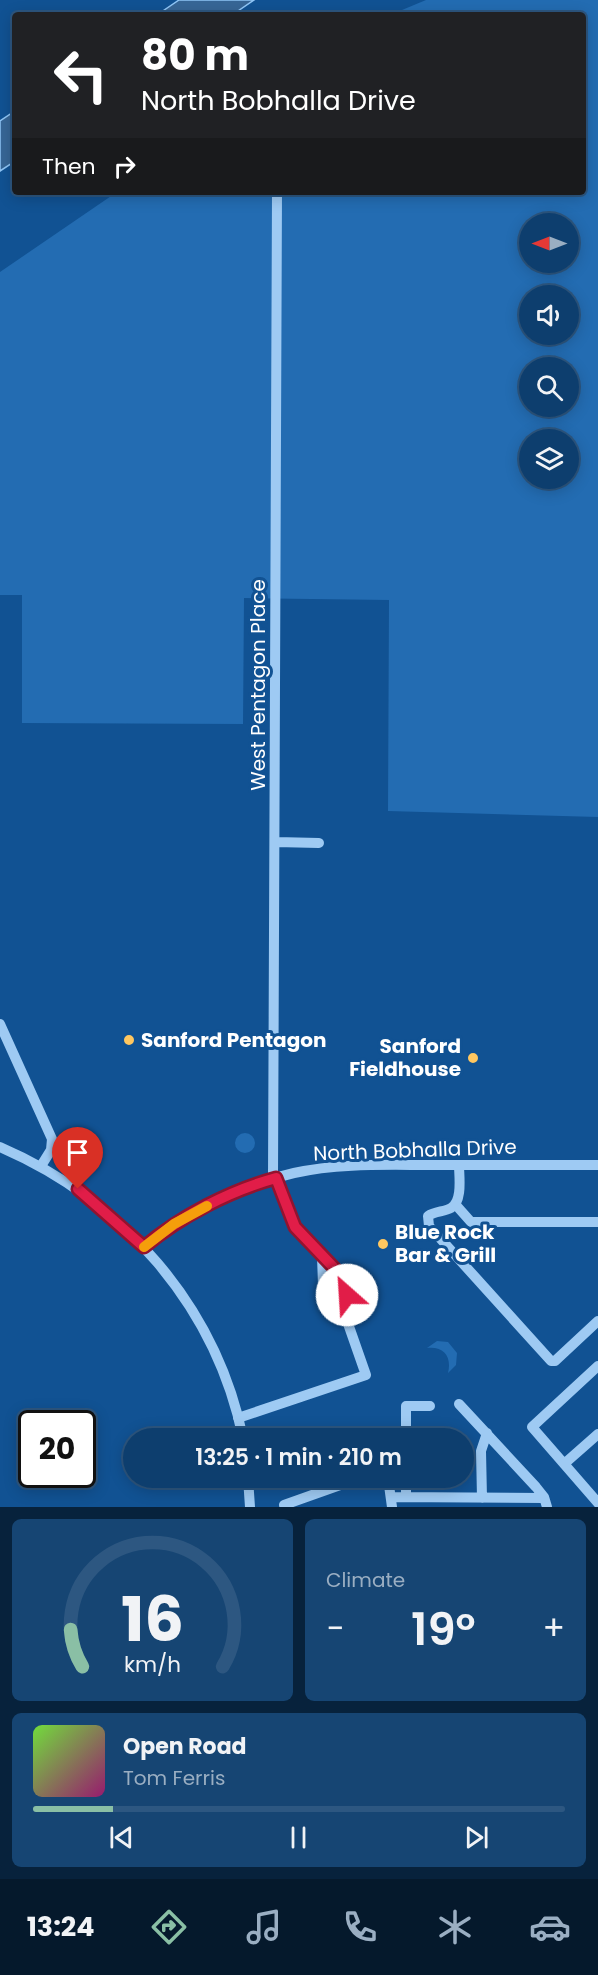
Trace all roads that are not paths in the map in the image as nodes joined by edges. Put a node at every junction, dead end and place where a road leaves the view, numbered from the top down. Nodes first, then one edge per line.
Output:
1 (277, 195) edge
2 (276, 842) junction
3 (319, 843) dead end
4 (0, 1024) edge
5 (0, 1147) edge
6 (459, 1165) junction
7 (598, 1165) edge
8 (41, 1166) junction
9 (274, 1178) junction
10 (455, 1204) junction
11 (598, 1222) edge
12 (144, 1247) junction
13 (322, 1255) junction
14 (323, 1285) tunnel mouth
15 (329, 1301) tunnel mouth
16 (345, 1315) junction
17 (598, 1321) edge
18 (598, 1366) edge
19 (459, 1404) dead end
20 (430, 1406) dead end
21 (238, 1419) junction
22 (240, 1428) edge
23 (406, 1428) edge
24 (487, 1433) junction
25 (598, 1434) edge
26 (564, 1464) junction
27 (249, 1488) edge
28 (332, 1488) edge
29 (406, 1488) edge
30 (406, 1497) junction
31 (482, 1498) junction
32 (392, 1502) edge
33 (545, 1503) edge
34 (598, 1503) edge
35 (284, 1505) dead end
36 (250, 1507) edge

1 - 2 street, West Pentagon Place
2 - 3 street
2 - 9 street, West Pentagon Place
4 - 8 street
5 - 8 street
6 - 7 street, North Bobhalla Drive
6 - 9 street, North Bobhalla Drive
6 - 10 street
8 - 12 street
9 - 12 street, North Bobhalla Drive
9 - 13 street
10 - 11 street
10 - 17 street
12 - 21 street
13 - 14 street
13 - 16 street
15 - 16 street
16 - 21 street
18 - 26 street
19 - 24 street
20 - 23 street
21 - 22 street
24 - 31 street
24 - 33 street
25 - 26 street
26 - 34 street
27 - 36 street
28 - 35 street
29 - 30 street
30 - 31 street
30 - 32 street
31 - 33 street

